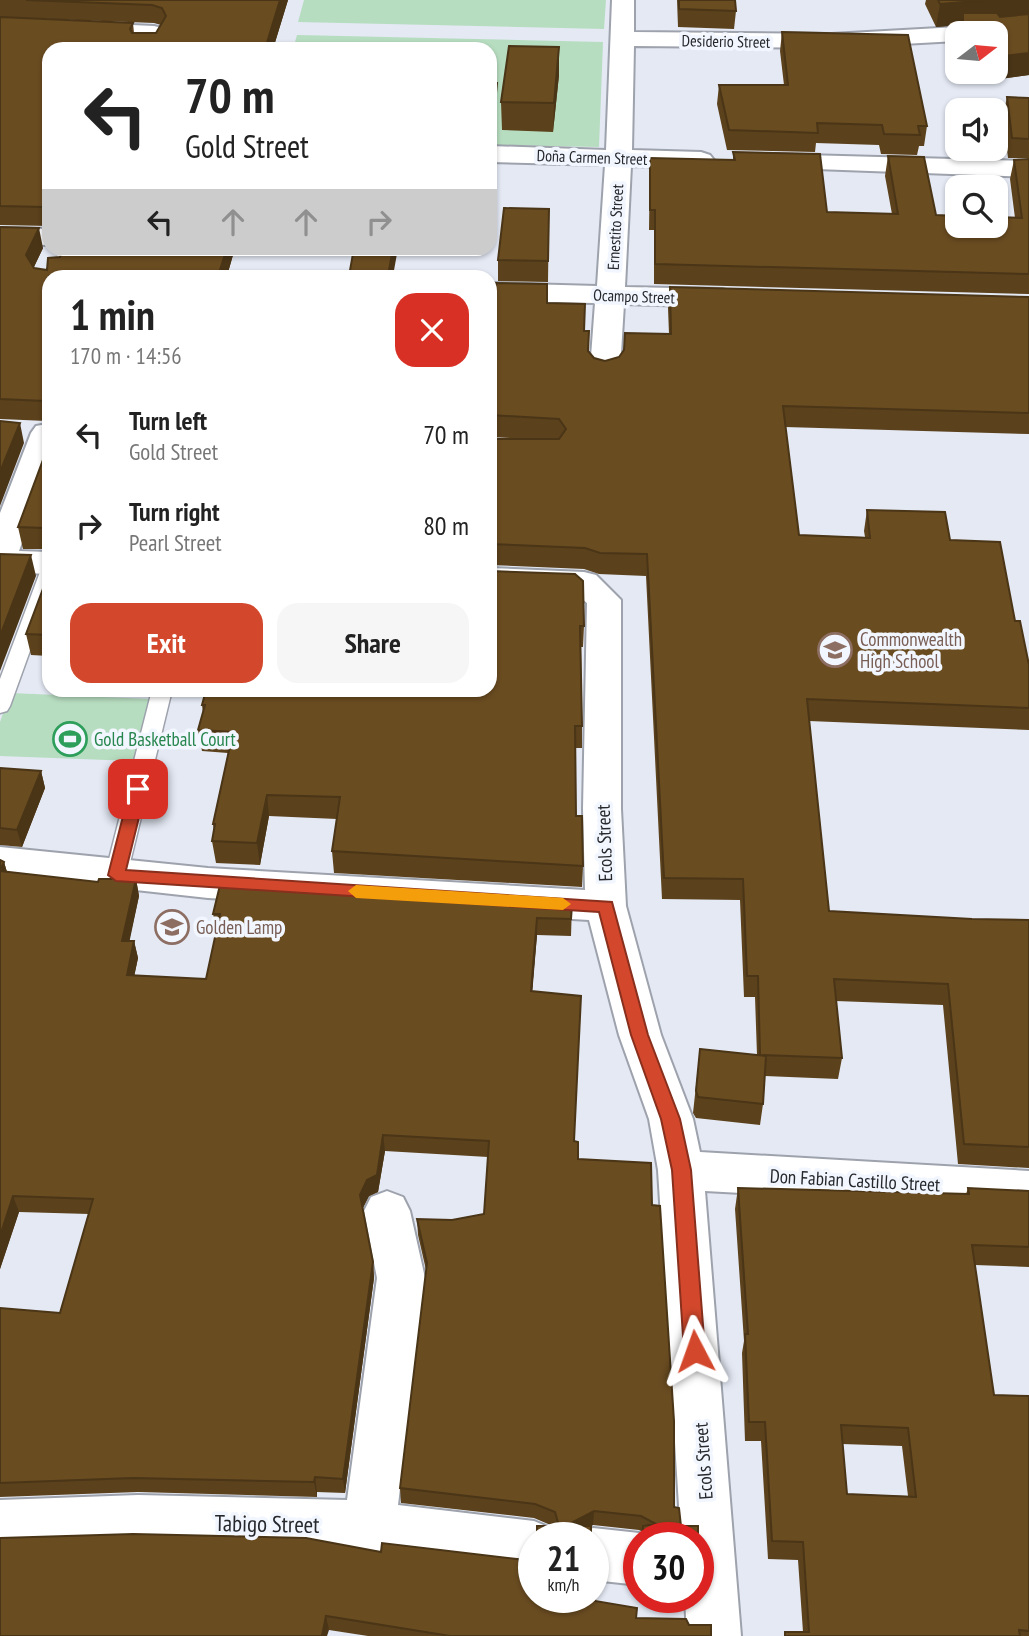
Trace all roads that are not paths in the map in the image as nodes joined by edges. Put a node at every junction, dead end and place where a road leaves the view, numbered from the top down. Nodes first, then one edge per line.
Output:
1 (623, 0) edge
2 (0, 26) edge
3 (945, 35) edge
4 (621, 38) junction
5 (150, 42) edge
6 (497, 154) edge
7 (619, 158) junction
8 (1029, 169) edge
9 (0, 236) edge
10 (42, 237) edge
11 (497, 292) edge
12 (611, 295) junction
13 (750, 299) edge
14 (605, 370) edge
15 (12, 431) edge
16 (42, 433) edge
17 (42, 449) edge
18 (0, 559) edge
19 (42, 562) edge
20 (497, 579) edge
21 (42, 591) edge
22 (160, 697) edge
23 (0, 706) edge
24 (0, 861) edge
25 (116, 875) junction
26 (606, 906) junction
27 (681, 1170) junction
28 (1029, 1190) edge
29 (387, 1211) dead end
30 (701, 1522) edge
31 (0, 1525) edge
32 (369, 1528) junction
33 (518, 1545) edge
34 (711, 1613) edge
35 (715, 1636) edge

1 - 4 street, Ernestito Street
2 - 5 street
3 - 4 street, Desiderio Street
4 - 7 street, Ernestito Street
6 - 7 street, Doña Carmen Street
7 - 8 street, Doña Carmen Street
7 - 12 street, Ernestito Street
9 - 10 street
11 - 12 street, Ocampo Street
12 - 13 street, Ocampo Street
12 - 14 street, Ernestito Street
15 - 16 street
17 - 18 street
18 - 19 street
20 - 26 street, Ecols Street
21 - 23 lane
22 - 25 lane
24 - 25 street
25 - 26 street
26 - 27 street, Ecols Street
27 - 28 street, Don Fabian Castillo Street
27 - 30 street, Ecols Street
29 - 32 street
31 - 32 street, Tabigo Street
32 - 33 street, Tabigo Street
34 - 35 street, Ecols Street

